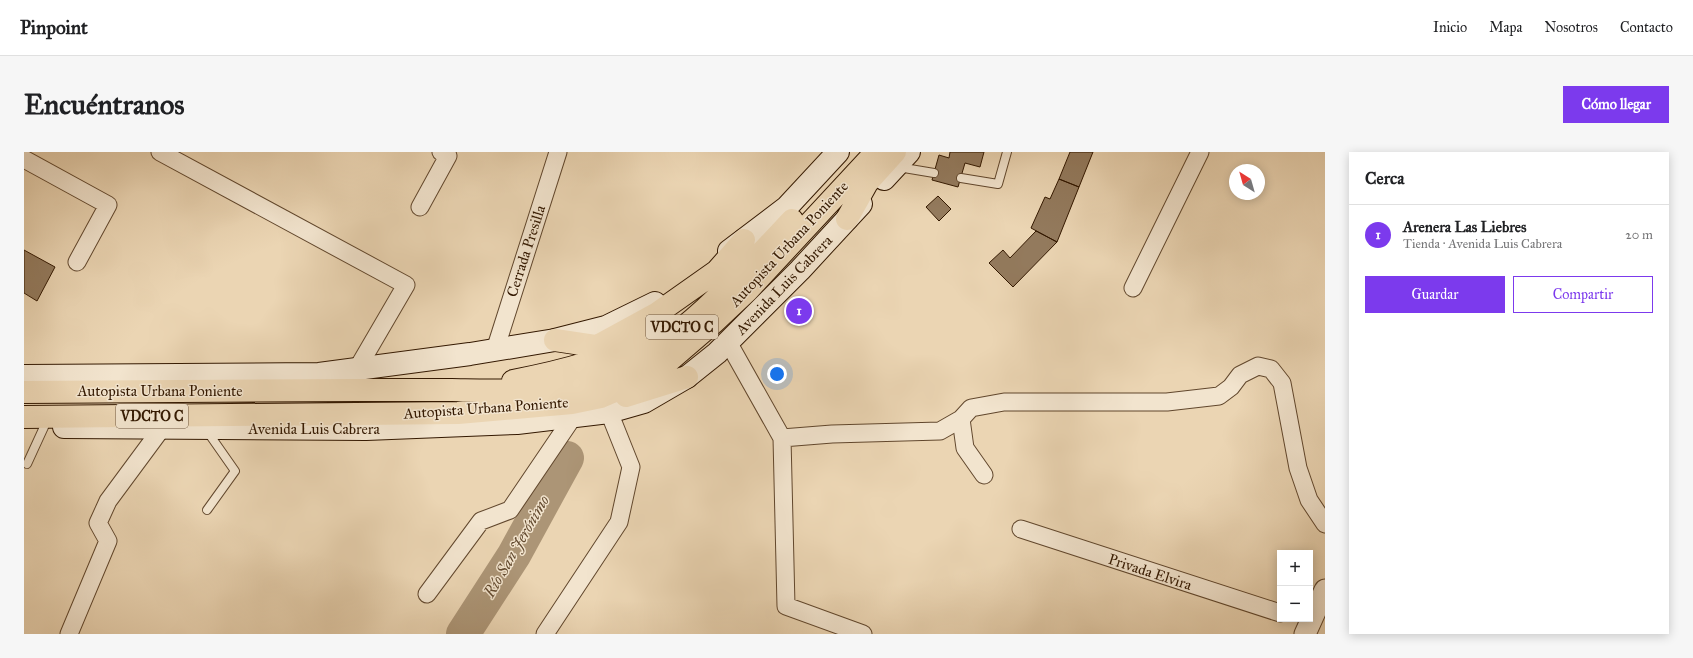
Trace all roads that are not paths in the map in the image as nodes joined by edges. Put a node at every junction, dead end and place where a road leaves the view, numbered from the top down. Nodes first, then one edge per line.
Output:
1 (160, 152) edge
2 (441, 152) edge
3 (558, 152) edge
4 (838, 152) edge
5 (856, 152) edge
6 (876, 152) edge
7 (1007, 152) edge
8 (1200, 152) edge
9 (900, 157) edge
10 (24, 159) edge
11 (934, 173) dead end
12 (961, 178) dead end
13 (420, 207) dead end
14 (786, 207) junction
15 (847, 219) joint
16 (744, 240) junction
17 (76, 262) dead end
18 (1133, 288) dead end
19 (555, 340) junction
20 (728, 342) junction
21 (595, 346) junction
22 (495, 350) junction
23 (357, 369) junction
24 (24, 376) edge
25 (687, 377) junction
26 (514, 381) junction
27 (452, 390) junction
28 (24, 392) edge
29 (572, 410) junction
30 (609, 412) junction
31 (24, 417) edge
32 (961, 420) junction
33 (34, 427) edge
34 (162, 428) junction
35 (206, 429) junction
36 (782, 438) junction
37 (28, 464) dead end
38 (984, 475) dead end
39 (207, 510) dead end
40 (1325, 524) edge
41 (1021, 529) dead end
42 (1325, 590) edge
43 (427, 594) dead end
44 (1277, 612) edge
45 (1305, 625) edge
46 (69, 634) edge
47 (545, 634) edge
48 (863, 634) edge

1 - 23 street
2 - 13 street
3 - 22 street, Cerrada Presilla
4 - 14 main road
5 - 27 highway, Autopista Urbana Poniente / VDCTO C
6 - 29 highway, Autopista Urbana Poniente / VDCTO C
7 - 12 lane
8 - 18 street
9 - 11 lane
9 - 15 highway
10 - 17 street
14 - 16 main road
14 - 26 highway
15 - 20 main road, Avenida Luis Cabrera
16 - 19 main road
16 - 21 highway
19 - 21 highway
19 - 22 main road
20 - 25 main road, Avenida Luis Cabrera
20 - 36 street
21 - 26 highway
22 - 23 main road
23 - 24 main road
25 - 29 highway
25 - 30 main road, Avenida Luis Cabrera
26 - 27 highway
27 - 28 highway, Autopista Urbana Poniente / VDCTO C
29 - 30 main road, Avenida Luis Cabrera
29 - 31 highway, Autopista Urbana Poniente / VDCTO C
29 - 35 main road, Avenida Luis Cabrera
29 - 43 street
30 - 47 street
32 - 36 street
32 - 38 street
32 - 40 street
33 - 34 main road, Avenida Luis Cabrera
33 - 37 lane
34 - 35 main road, Avenida Luis Cabrera
34 - 46 street
35 - 39 lane
36 - 48 street
41 - 44 street, Privada Elvira
42 - 45 street

